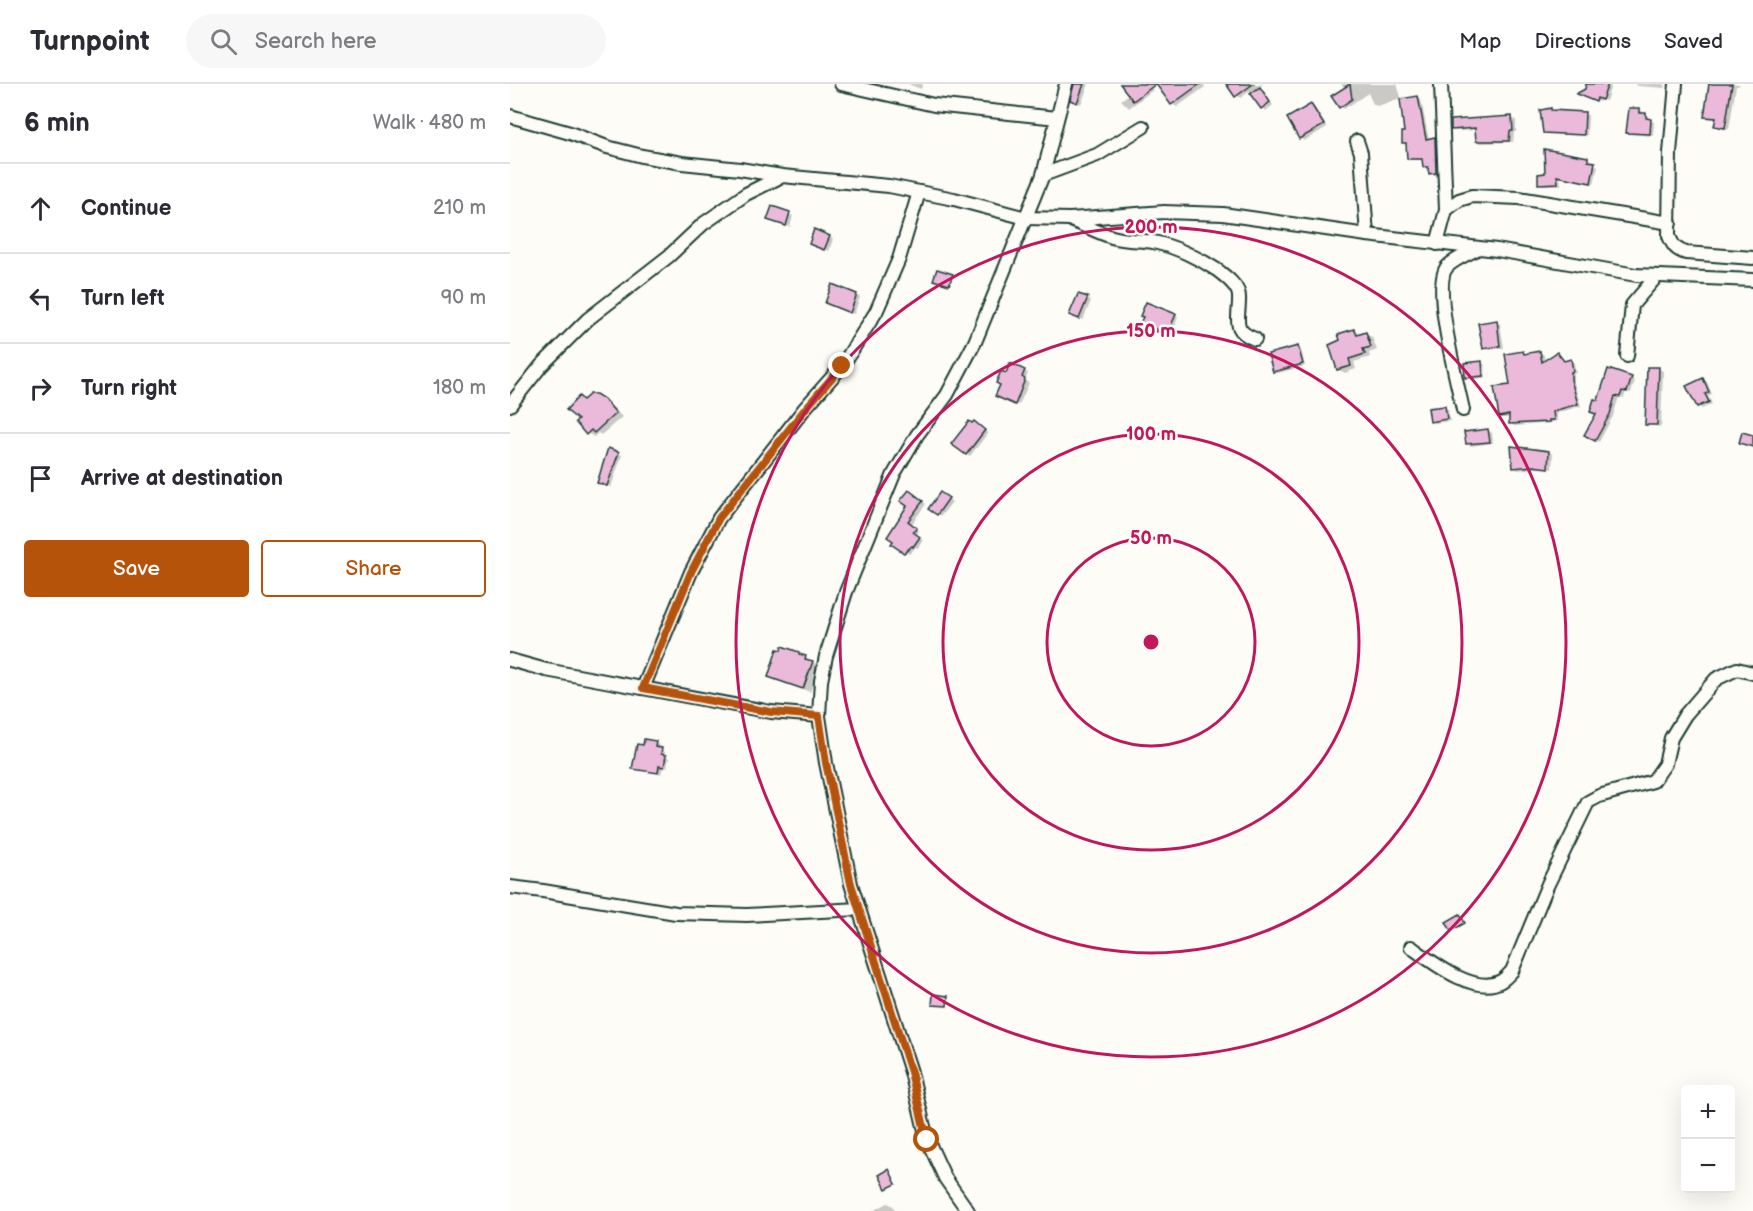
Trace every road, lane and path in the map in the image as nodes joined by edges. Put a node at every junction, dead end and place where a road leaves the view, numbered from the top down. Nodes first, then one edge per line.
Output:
1 (841, 84) edge
2 (1066, 84) edge
3 (1441, 84) edge
4 (1676, 84) edge
5 (510, 116) edge
6 (1057, 118) junction
7 (1143, 127) dead end
8 (1357, 141) dead end
9 (1043, 175) junction
10 (782, 176) junction
11 (920, 192) junction
12 (1446, 210) junction
13 (1026, 218) junction
14 (1070, 219) junction
15 (1670, 223) junction
16 (1367, 235) junction
17 (1437, 244) junction
18 (1479, 248) junction
19 (1753, 258) edge
20 (1657, 276) junction
21 (1753, 280) edge
22 (1255, 339) dead end
23 (1627, 356) dead end
24 (510, 405) edge
25 (1463, 410) dead end
26 (510, 660) edge
27 (1753, 673) edge
28 (643, 688) junction
29 (819, 716) junction
30 (510, 887) edge
31 (859, 909) junction
32 (1412, 947) dead end
33 (968, 1211) edge

1 - 6 street
2 - 6 street
3 - 12 street
4 - 15 street
5 - 10 street
6 - 9 street
7 - 9 street
8 - 16 street
9 - 13 street
10 - 11 street
10 - 24 street
11 - 13 street
11 - 28 street
12 - 15 street
12 - 17 street
13 - 14 street
13 - 29 street
14 - 16 street
14 - 22 street
15 - 19 street
16 - 17 street
17 - 18 street
18 - 20 street
18 - 25 street
20 - 21 street
20 - 23 street
26 - 28 street
27 - 32 street
28 - 29 street
29 - 31 street
30 - 31 street
31 - 33 street

